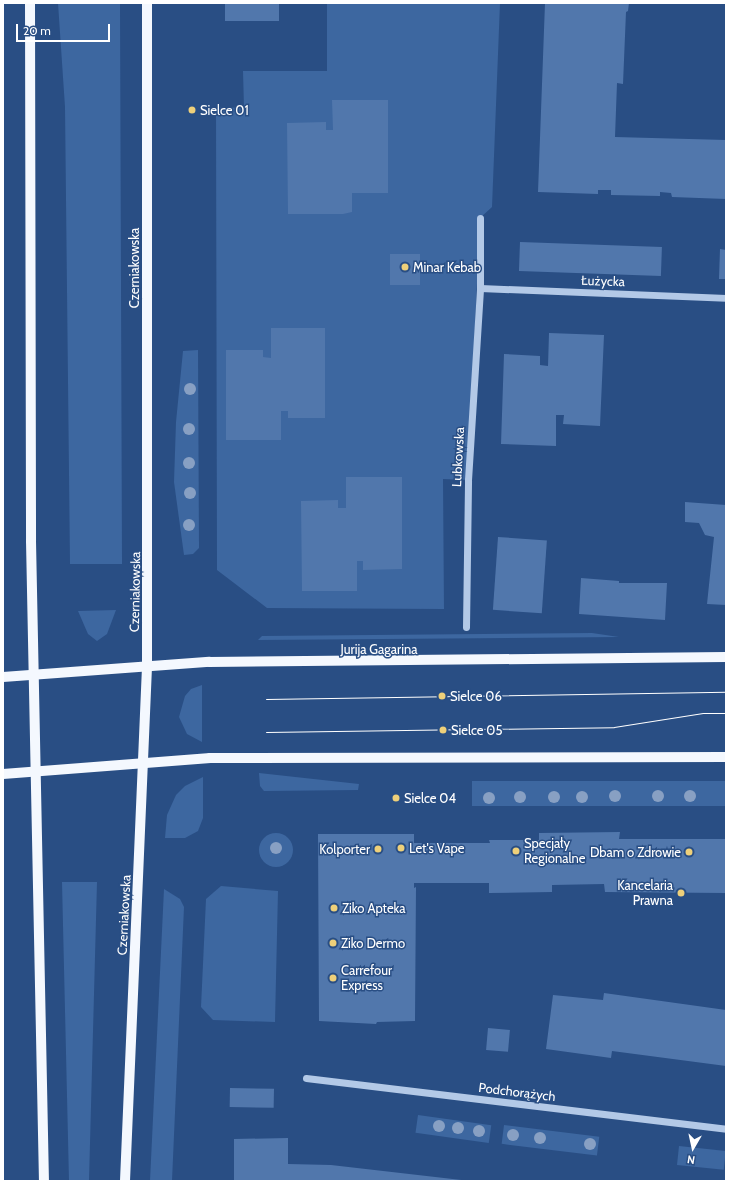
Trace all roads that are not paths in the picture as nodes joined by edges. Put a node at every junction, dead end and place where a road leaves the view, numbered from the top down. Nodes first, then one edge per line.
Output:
1 (30, 3) edge
2 (146, 3) edge
3 (480, 218) dead end
4 (480, 288) junction
5 (726, 298) edge
6 (466, 627) dead end
7 (726, 658) edge
8 (147, 666) junction
9 (3, 677) edge
10 (33, 677) junction
11 (726, 757) edge
12 (142, 762) junction
13 (35, 772) junction
14 (3, 774) edge
15 (306, 1078) dead end
16 (726, 1129) edge
17 (44, 1181) edge
18 (125, 1181) edge

1 - 10 main road
2 - 8 main road, Czerniakowska
3 - 4 street, Lubkowska
4 - 5 street, Łużycka
4 - 6 street, Lubkowska
7 - 8 main road, Jurija Gagarina
8 - 10 main road, Jurija Gagarina
8 - 12 main road, Czerniakowska
9 - 10 main road, Jurija Gagarina
10 - 13 main road
11 - 12 main road
12 - 13 main road
12 - 18 main road, Czerniakowska
13 - 14 main road
13 - 17 main road
15 - 16 street, Podchorążych

